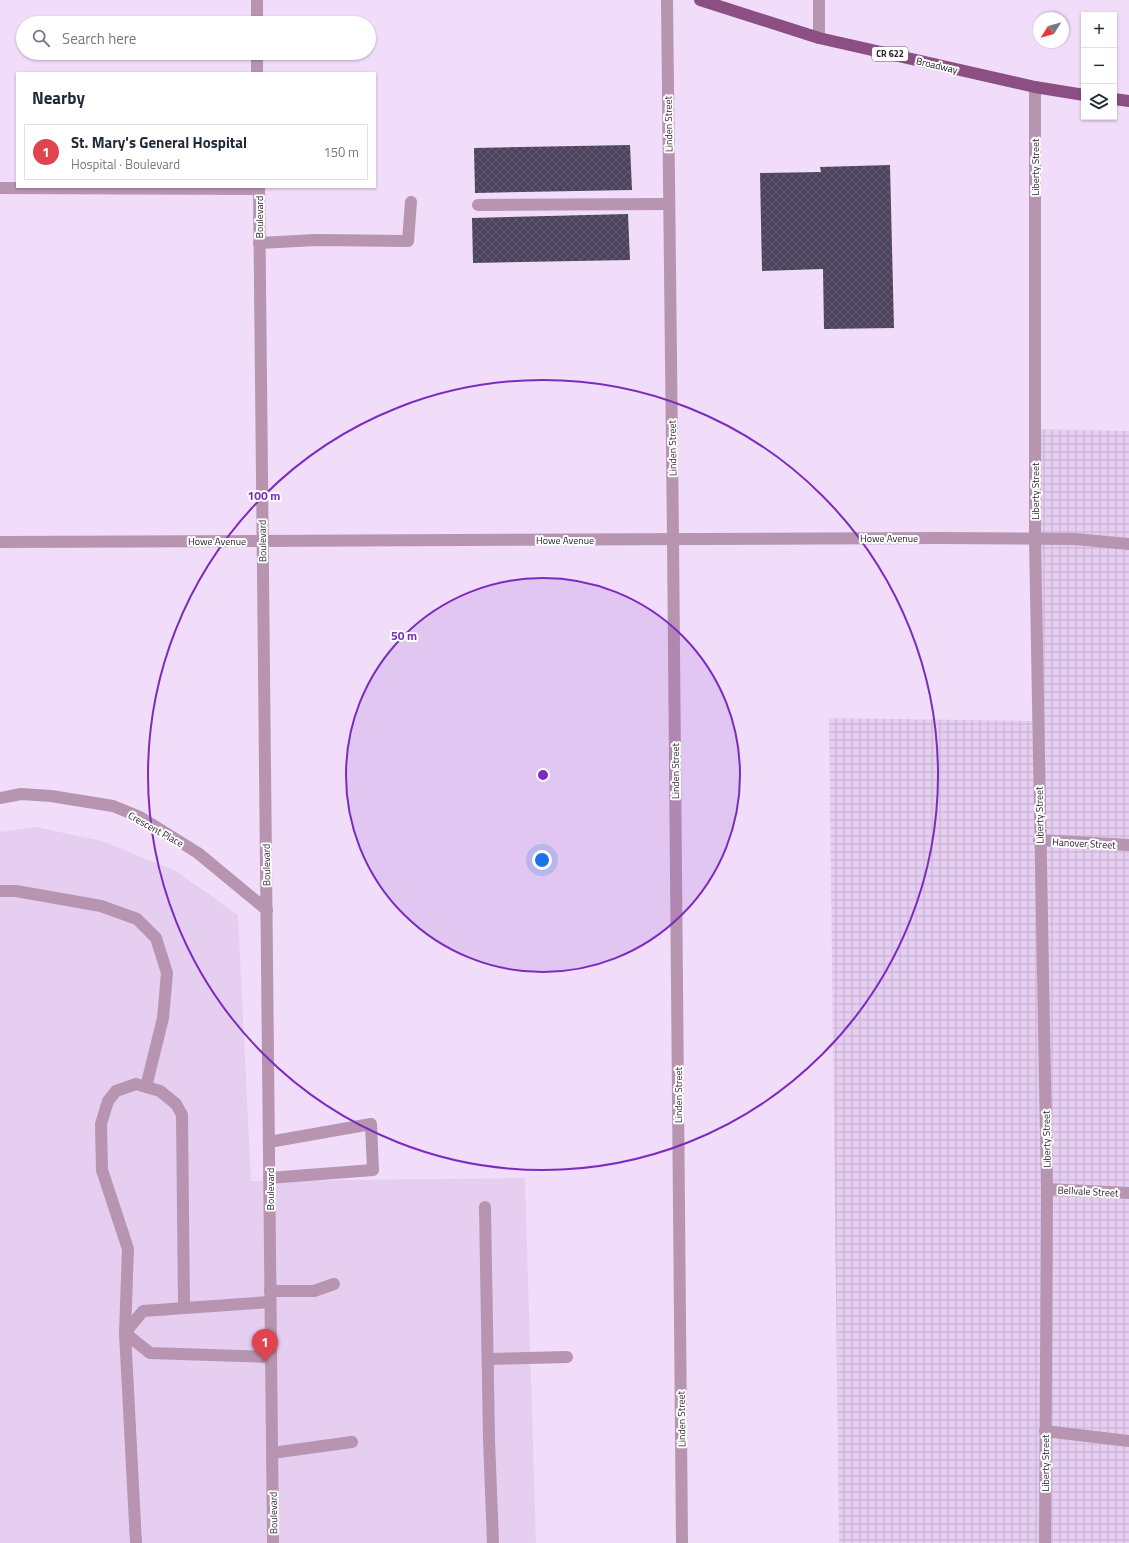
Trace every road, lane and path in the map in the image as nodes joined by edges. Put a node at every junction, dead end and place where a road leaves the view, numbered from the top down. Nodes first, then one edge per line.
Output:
1 (257, 0) edge
2 (667, 0) edge
3 (700, 0) edge
4 (818, 0) edge
5 (257, 16) edge
6 (819, 38) junction
7 (257, 60) edge
8 (257, 72) edge
9 (1035, 87) junction
10 (1081, 95) edge
11 (1117, 99) edge
12 (1129, 101) edge
13 (0, 188) edge
14 (259, 188) edge
15 (411, 202) dead end
16 (669, 204) junction
17 (478, 205) dead end
18 (259, 242) junction
19 (674, 539) junction
20 (1035, 539) junction
21 (262, 541) junction
22 (0, 542) edge
23 (1129, 544) edge
24 (0, 798) edge
25 (1040, 840) junction
26 (1129, 845) edge
27 (0, 891) edge
28 (267, 910) junction
29 (146, 1087) junction
30 (269, 1142) junction
31 (270, 1178) junction
32 (1047, 1189) junction
33 (1129, 1193) edge
34 (485, 1207) dead end
35 (334, 1284) dead end
36 (270, 1297) junction
37 (184, 1307) junction
38 (125, 1333) junction
39 (271, 1357) junction
40 (567, 1357) dead end
41 (488, 1358) junction
42 (1045, 1430) junction
43 (1129, 1441) edge
44 (352, 1442) dead end
45 (272, 1453) junction
46 (136, 1543) edge
47 (273, 1543) edge
48 (493, 1543) edge
49 (682, 1543) edge
50 (1046, 1543) edge

1 - 5 street
2 - 16 street, Linden Street
3 - 6 main road, Broadway / CR 622
4 - 6 street
6 - 9 main road, Broadway / CR 622
7 - 8 street
9 - 10 main road, Broadway / CR 622
9 - 20 street, Liberty Street
11 - 12 main road
13 - 14 street
14 - 18 street, Boulevard
15 - 18 street
16 - 17 street
16 - 19 street, Linden Street
18 - 21 street, Boulevard
19 - 20 street, Howe Avenue
19 - 21 street, Howe Avenue
19 - 49 street, Linden Street
20 - 23 street, Howe Avenue
20 - 25 street, Liberty Street
21 - 22 street, Howe Avenue
21 - 28 street, Boulevard
24 - 28 street, Crescent Place
25 - 26 street, Hanover Street
25 - 32 street, Liberty Street
27 - 29 street
28 - 30 street, Boulevard
29 - 37 street
29 - 38 street
30 - 31 street, Boulevard
30 - 31 street
31 - 36 street, Boulevard
32 - 33 street, Bellvale Street
32 - 42 street, Liberty Street
34 - 41 street
35 - 36 street
36 - 37 street
36 - 39 street, Boulevard
37 - 38 street
38 - 39 street
38 - 46 street
39 - 45 street, Boulevard
40 - 41 street
41 - 48 street
42 - 43 street
42 - 50 street, Liberty Street
44 - 45 street
45 - 47 street, Boulevard

